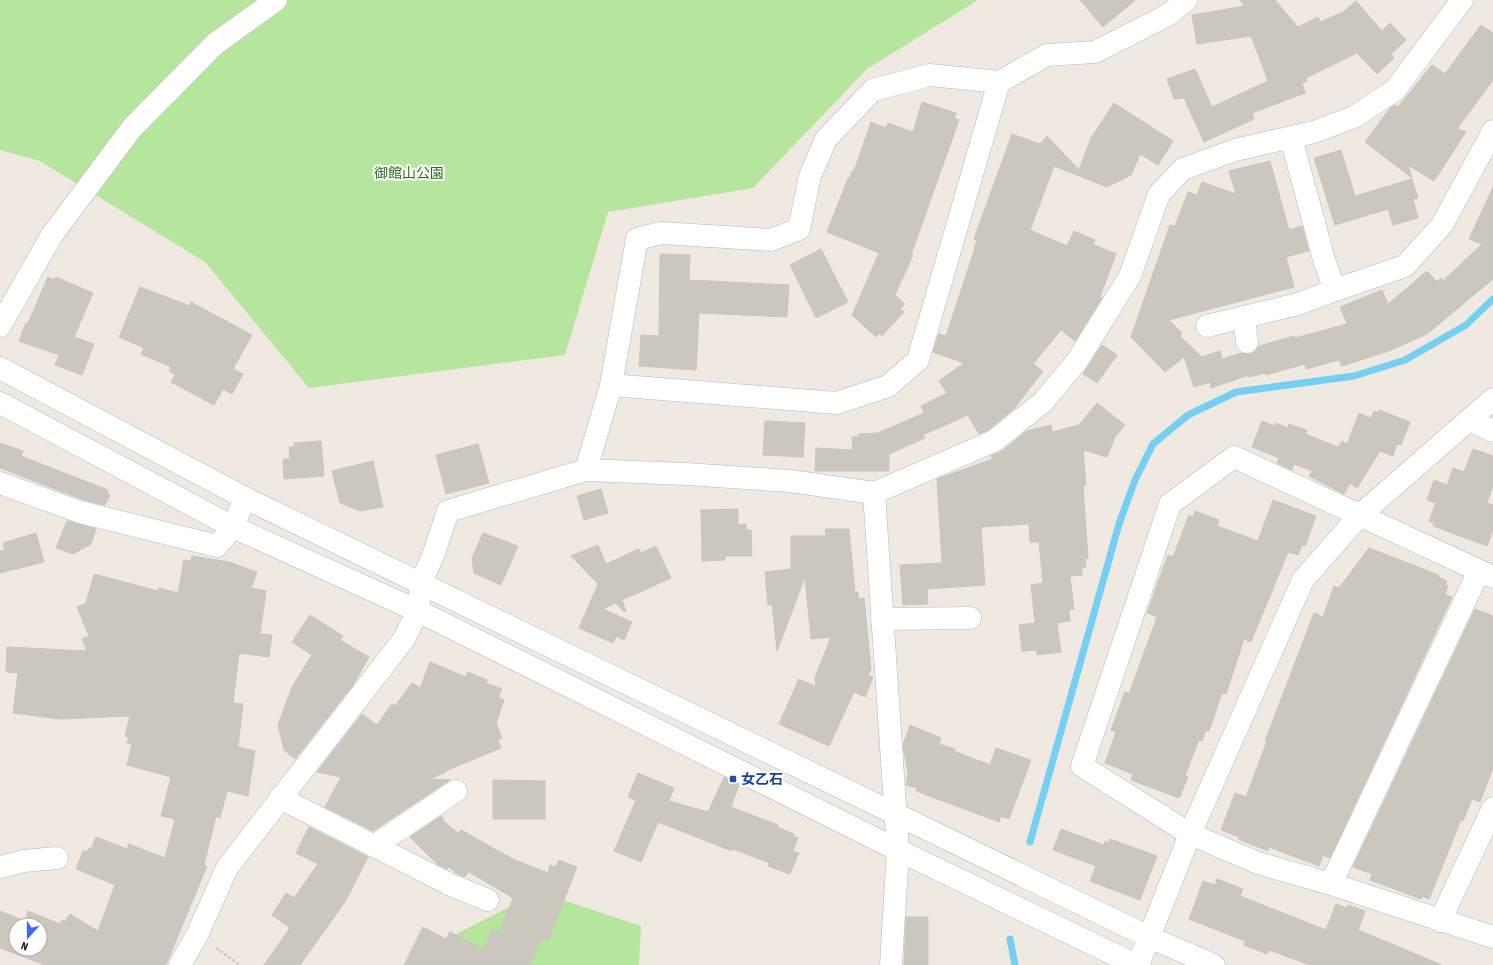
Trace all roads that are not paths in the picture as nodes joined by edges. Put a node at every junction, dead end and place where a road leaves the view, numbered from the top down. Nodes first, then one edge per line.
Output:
1 (276, 0) edge
2 (1186, 0) edge
3 (1462, 0) edge
4 (999, 82) junction
5 (1493, 131) edge
6 (1290, 138) junction
7 (1335, 290) junction
8 (1244, 317) junction
9 (0, 326) edge
10 (1207, 326) dead end
11 (1247, 342) dead end
12 (0, 368) edge
13 (610, 385) junction
14 (1493, 398) edge
15 (0, 402) edge
16 (1470, 420) junction
17 (1493, 431) edge
18 (586, 470) junction
19 (0, 483) edge
20 (874, 493) junction
21 (245, 498) junction
22 (1359, 516) junction
23 (233, 527) junction
24 (1486, 574) edge
25 (421, 583) junction
26 (418, 611) junction
27 (970, 618) dead end
28 (882, 619) junction
29 (456, 791) dead end
30 (280, 798) junction
31 (1493, 808) edge
32 (895, 813) junction
33 (1190, 834) junction
34 (374, 846) junction
35 (898, 850) junction
36 (57, 858) dead end
37 (0, 867) edge
38 (1331, 884) junction
39 (488, 900) dead end
40 (1440, 921) junction
41 (1149, 937) junction
42 (1493, 937) edge
43 (180, 965) edge
44 (891, 965) edge
45 (1137, 965) edge
46 (1214, 965) edge

1 - 9 street
2 - 4 street
3 - 6 street
4 - 13 street
4 - 13 street
5 - 7 street
6 - 7 street
6 - 20 street
7 - 8 street
8 - 10 street
8 - 11 street
12 - 21 street
13 - 18 street
14 - 16 street
15 - 23 street
16 - 17 street
16 - 22 street
18 - 20 street
18 - 25 street
19 - 23 street
20 - 28 street
21 - 23 street
21 - 25 street
22 - 24 street
22 - 33 street
22 - 33 street
23 - 26 street
24 - 38 street
25 - 26 street
25 - 32 street
26 - 30 street
26 - 35 street
27 - 28 street
28 - 32 street
29 - 34 street
30 - 34 street
30 - 43 street
31 - 40 street
32 - 35 street
32 - 41 street
33 - 38 street
33 - 41 street
34 - 39 street
35 - 44 street
35 - 45 street
36 - 37 street
38 - 40 street
40 - 42 street
41 - 45 street
41 - 46 street

